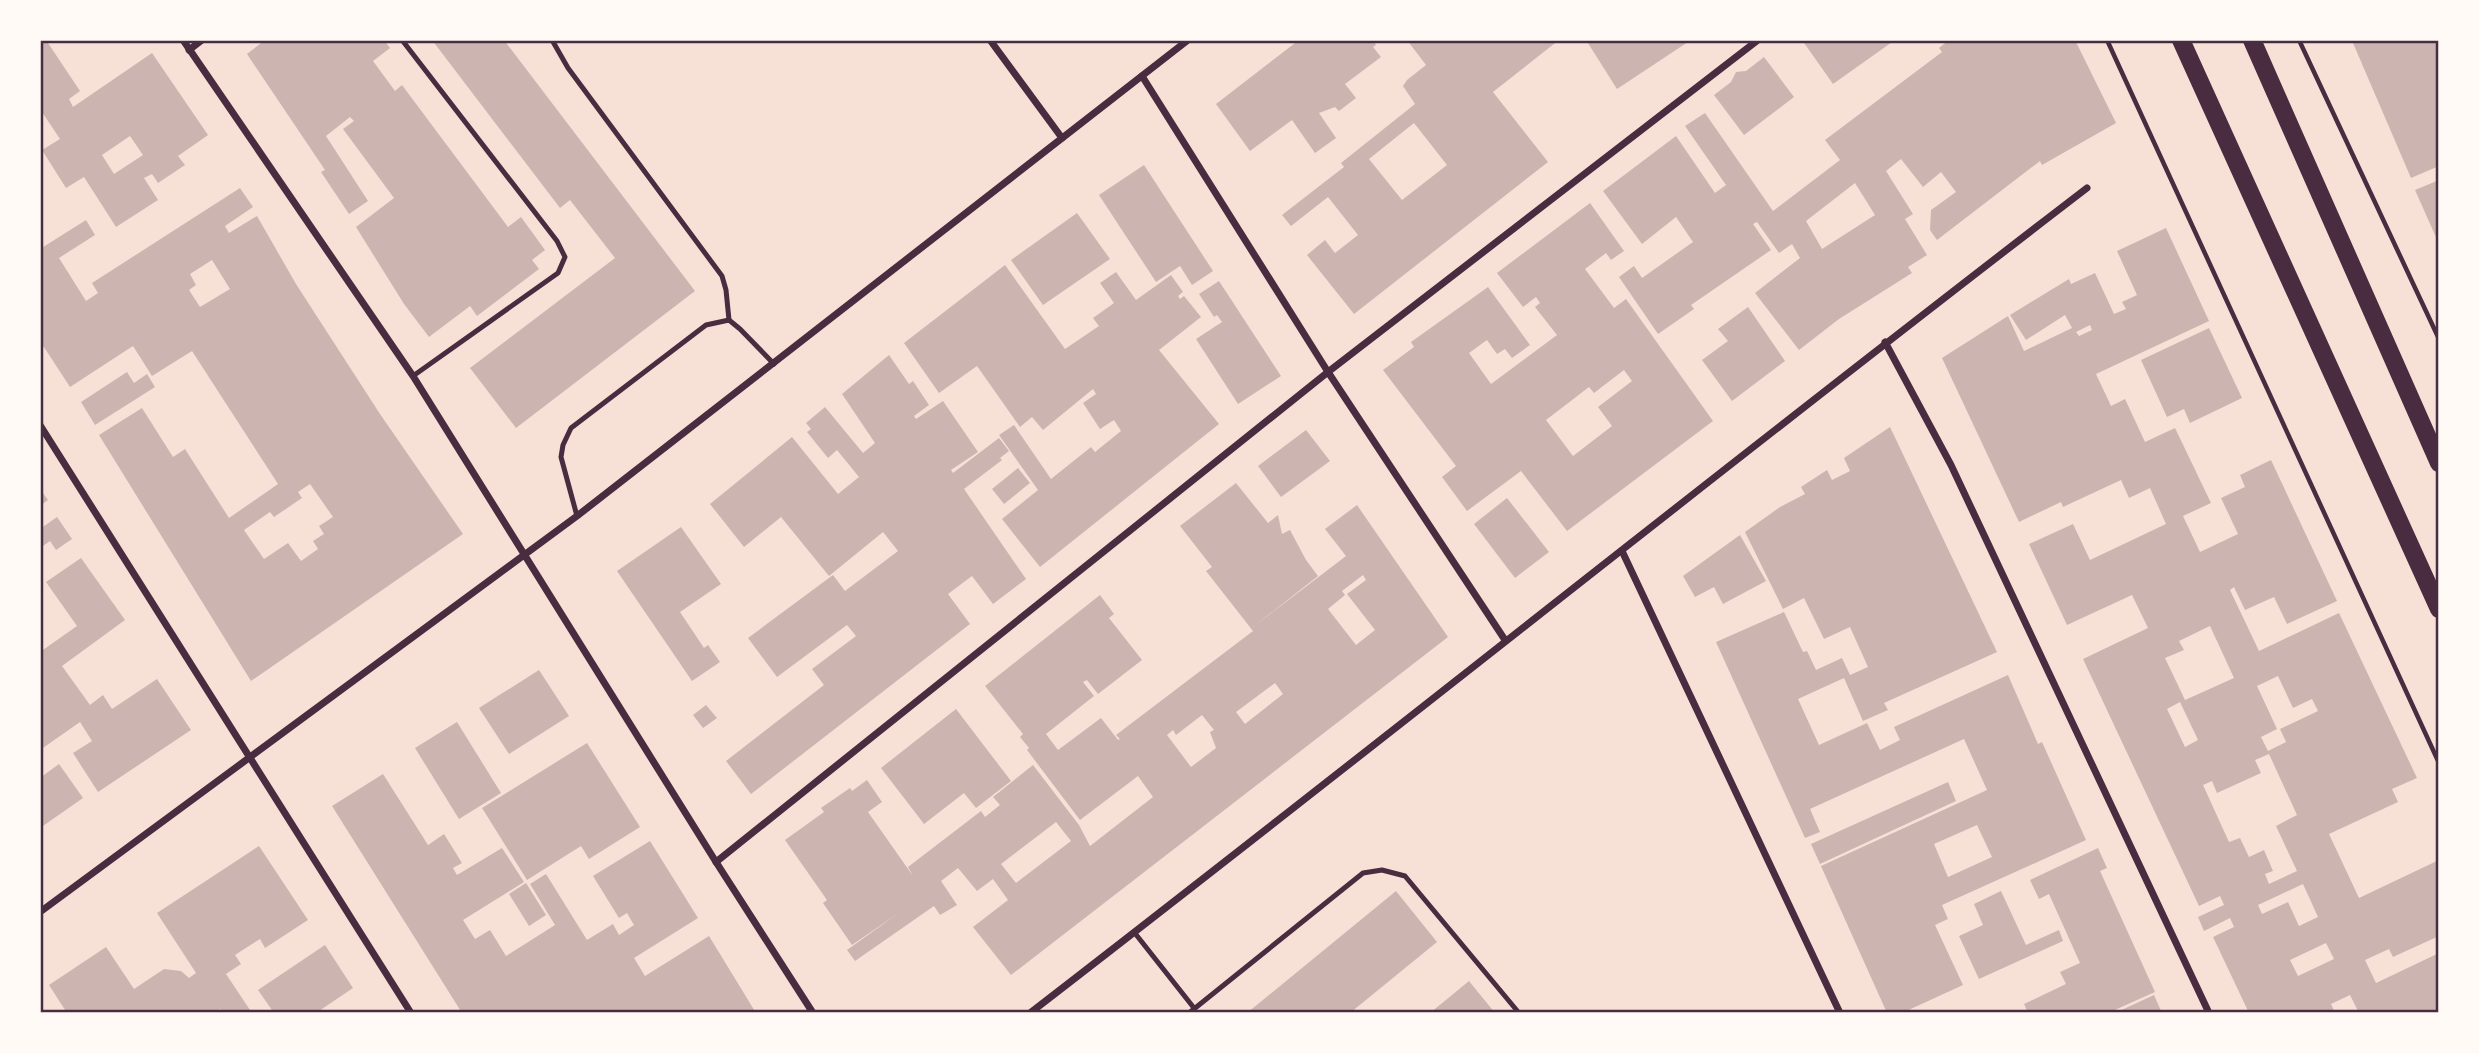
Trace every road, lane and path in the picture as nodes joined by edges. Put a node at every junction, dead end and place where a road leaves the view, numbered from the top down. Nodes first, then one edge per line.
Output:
1 (183, 40) edge
2 (202, 40) edge
3 (402, 40) edge
4 (552, 40) edge
5 (990, 40) edge
6 (1188, 40) edge
7 (1758, 40) edge
8 (2107, 40) edge
9 (2181, 40) edge
10 (2252, 40) edge
11 (2299, 40) edge
12 (190, 50) junction
13 (1142, 76) junction
14 (1062, 138) junction
15 (2087, 188) dead end
16 (729, 320) junction
17 (2439, 339) edge
18 (1885, 342) junction
19 (774, 364) junction
20 (1328, 372) junction
21 (413, 376) junction
22 (40, 425) edge
23 (2439, 463) edge
24 (577, 516) junction
25 (1622, 551) junction
26 (525, 553) junction
27 (2439, 609) edge
28 (1505, 640) junction
29 (249, 758) junction
30 (2439, 763) edge
31 (716, 862) junction
32 (40, 912) edge
33 (1134, 932) junction
34 (1191, 1011) edge
35 (411, 1013) edge
36 (813, 1013) edge
37 (1030, 1013) edge
38 (1520, 1013) edge
39 (1840, 1013) edge
40 (2209, 1013) edge

1 - 12 street
2 - 12 street
3 - 21 lane
4 - 16 lane
5 - 14 street
6 - 13 street
7 - 20 street
8 - 30 path
9 - 27 main road
10 - 23 main road
11 - 17 path
12 - 21 street
13 - 14 street
13 - 20 street
14 - 19 street
15 - 18 street
16 - 19 lane
16 - 24 lane
18 - 25 street
18 - 40 street
19 - 24 street
20 - 28 street
20 - 31 street
21 - 26 street
22 - 29 street
24 - 26 street
25 - 28 street
25 - 39 street
26 - 29 street
26 - 31 street
28 - 33 street
29 - 32 street
29 - 35 street
31 - 36 street
33 - 34 lane
33 - 37 street
34 - 38 lane

